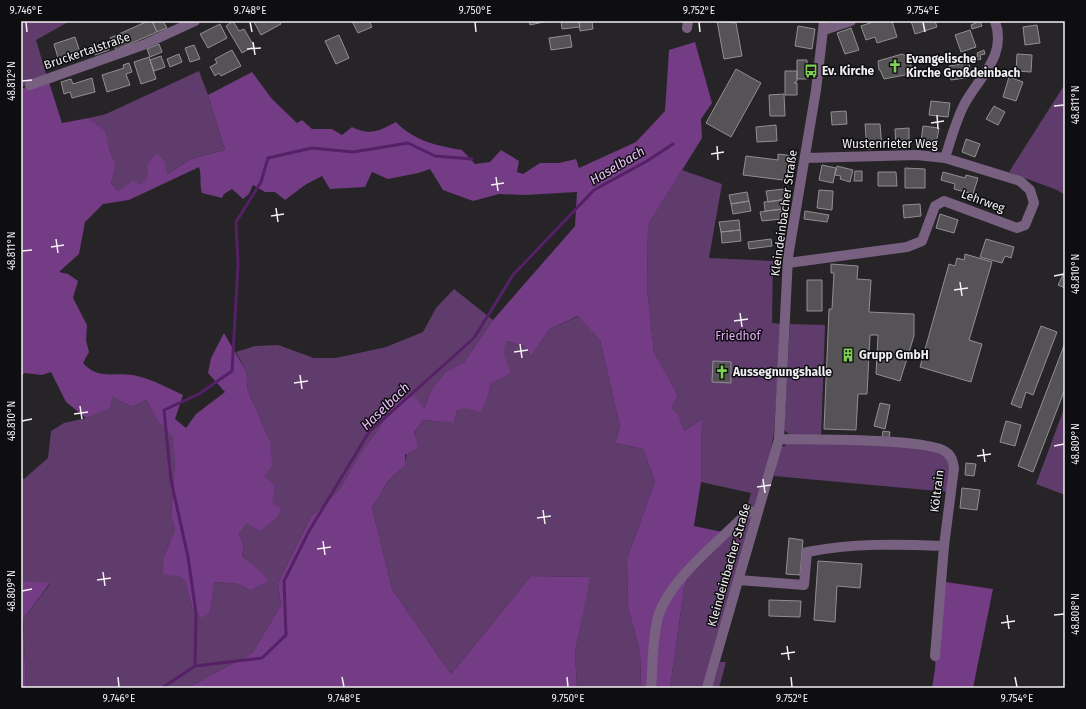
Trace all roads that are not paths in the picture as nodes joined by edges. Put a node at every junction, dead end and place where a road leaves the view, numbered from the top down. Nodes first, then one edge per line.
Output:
1 (195, 21) edge
2 (851, 21) edge
3 (995, 21) edge
4 (824, 26) edge
5 (30, 85) dead end
6 (805, 158) junction
7 (945, 158) junction
8 (1020, 181) joint
9 (788, 263) junction
10 (779, 439) junction
11 (758, 513) junction
12 (944, 546) junction
13 (739, 580) junction
14 (935, 656) dead end
15 (651, 688) edge
16 (707, 688) edge

1 - 5 street, Bruckertalstraße
2 - 4 street
3 - 7 street
4 - 6 street, Kleindeinbacher Straße
6 - 7 street, Wustenrieter Weg
6 - 9 street, Kleindeinbacher Straße
7 - 8 street, Wustenrieter Weg
8 - 9 street, Lehrweg
9 - 10 street, Kleindeinbacher Straße
10 - 11 street, Kleindeinbacher Straße
10 - 12 street, Költrain
11 - 13 street, Kleindeinbacher Straße
11 - 15 street
12 - 13 street
12 - 14 street, Költrain
13 - 16 street, Kleindeinbacher Straße

